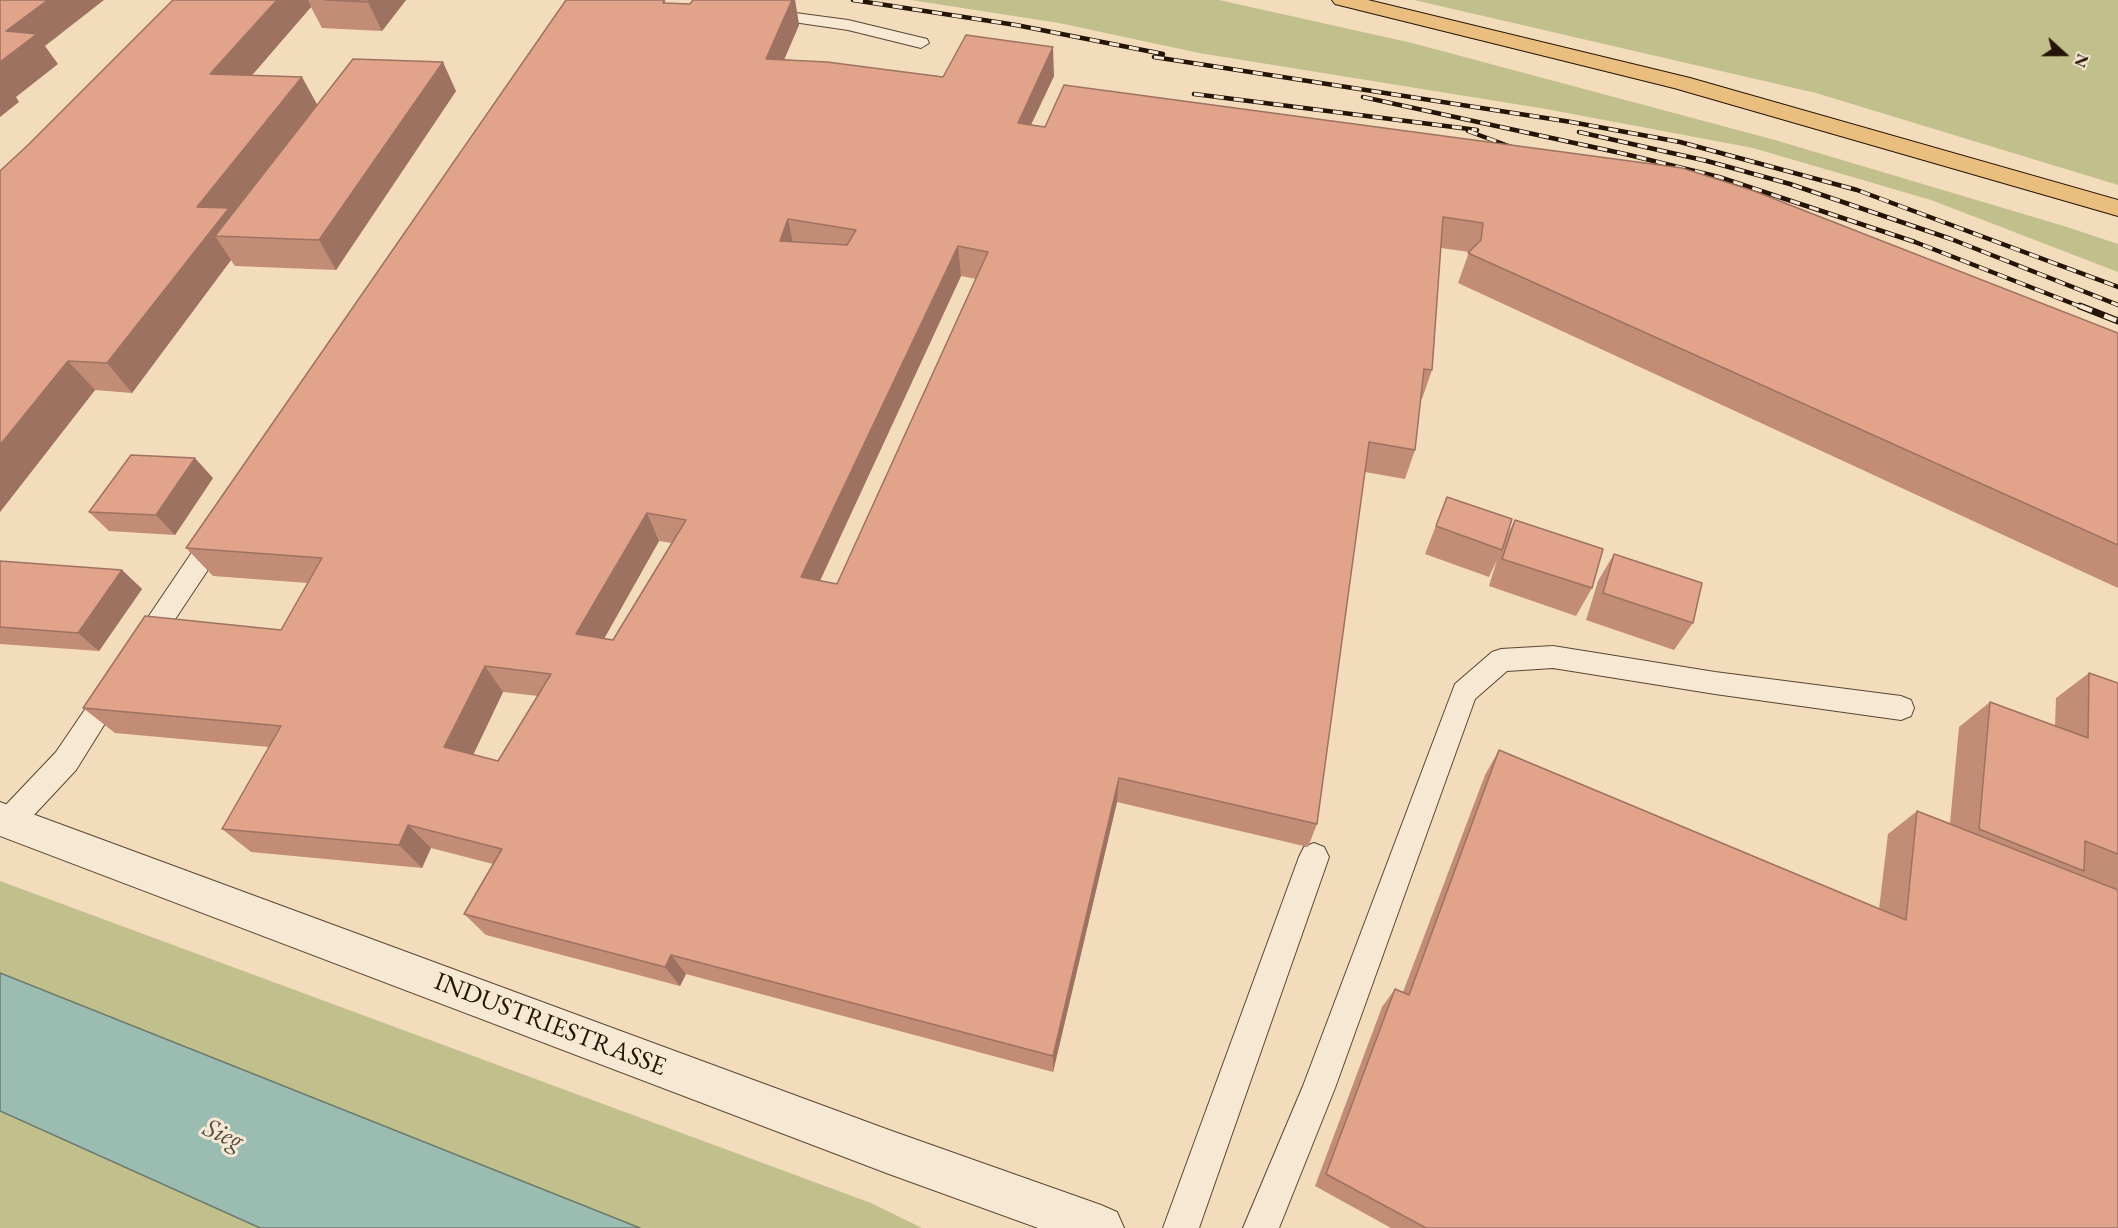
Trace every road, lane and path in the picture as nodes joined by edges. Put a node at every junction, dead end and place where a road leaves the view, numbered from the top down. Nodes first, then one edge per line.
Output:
1 (1342, 0) edge
2 (740, 12) edge
3 (921, 43) dead end
4 (2118, 208) edge
5 (232, 514) edge
6 (1901, 708) dead end
7 (5, 821) edge
8 (1314, 857) edge
9 (1101, 1228) edge
10 (1181, 1228) edge
11 (1261, 1228) edge

1 - 4 main road
2 - 3 lane
5 - 7 lane
6 - 11 lane
7 - 9 street, INDUSTRIESTRASSE
8 - 10 lane

